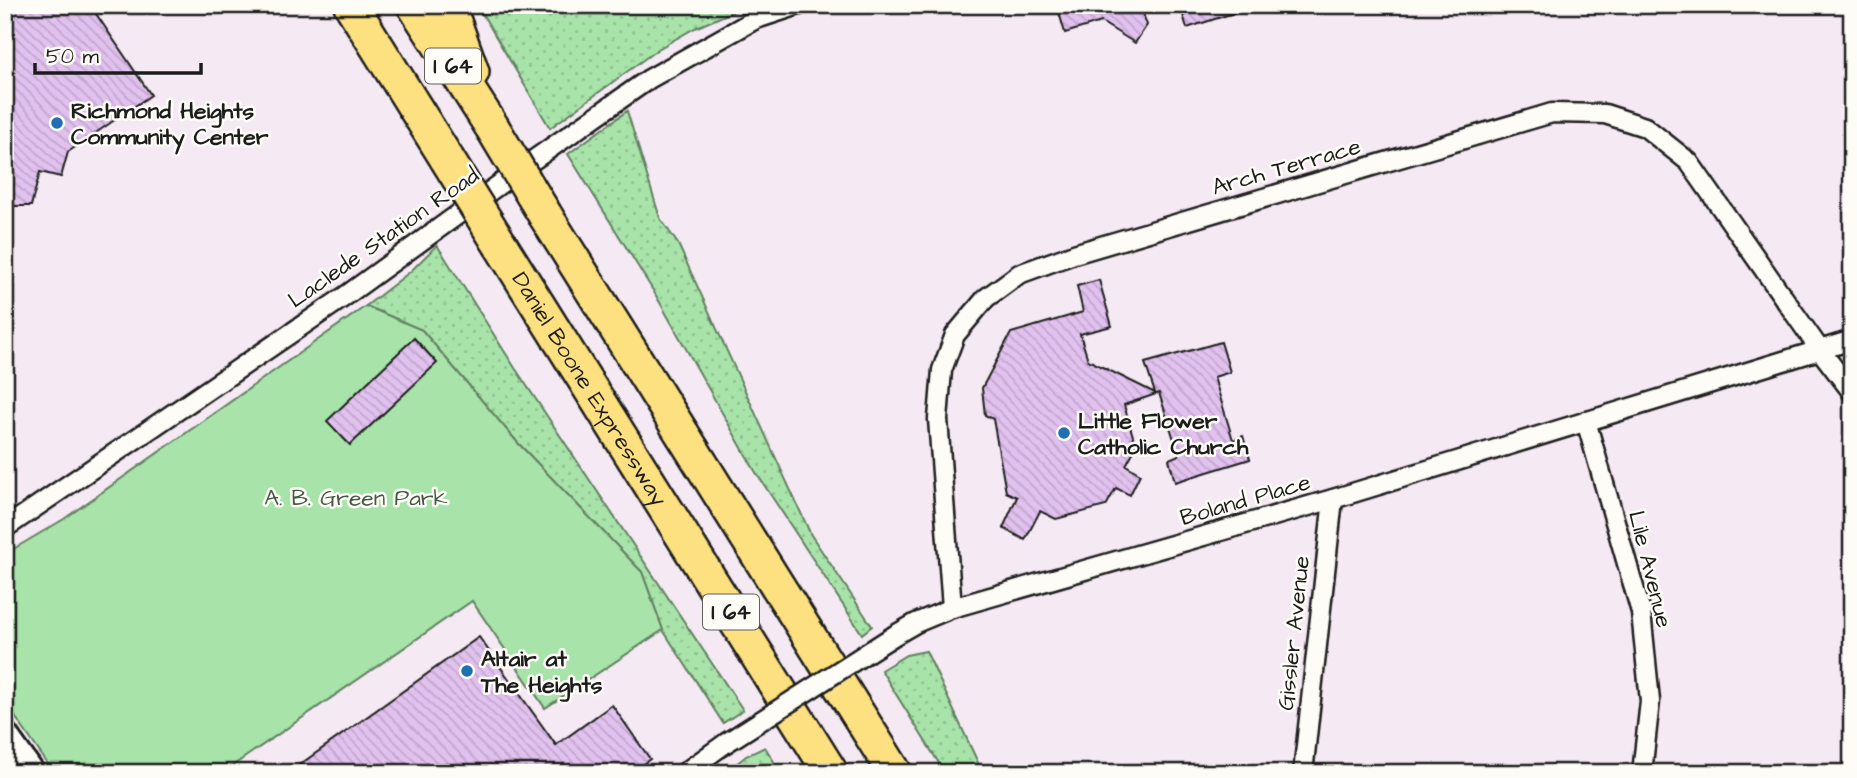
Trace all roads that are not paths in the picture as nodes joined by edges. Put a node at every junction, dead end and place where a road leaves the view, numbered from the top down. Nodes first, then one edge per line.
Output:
1 (337, 5) edge
2 (351, 5) edge
3 (414, 5) edge
4 (448, 5) edge
5 (799, 5) edge
6 (375, 45) junction
7 (492, 127) junction
8 (1852, 340) edge
9 (1820, 350) junction
10 (1852, 391) edge
11 (1586, 421) junction
12 (1333, 499) junction
13 (5, 528) edge
14 (952, 608) junction
15 (5, 735) edge
16 (32, 773) edge
17 (684, 773) edge
18 (831, 773) edge
19 (895, 773) edge
20 (1303, 773) edge
21 (1642, 773) edge

1 - 6 highway
2 - 6 highway, Daniel Boone Expressway / I 64
3 - 7 highway, I 64
4 - 7 highway
5 - 13 street, Laclede Station Road
6 - 18 highway, Daniel Boone Expressway / I 64, bridge
7 - 19 highway, I 64, bridge
8 - 9 street, Boland Place
9 - 10 street, Arch Terrace
9 - 11 street, Boland Place
9 - 14 street, Arch Terrace
11 - 12 street, Boland Place
11 - 21 street, Lile Avenue
12 - 14 street, Boland Place
12 - 20 street, Gissler Avenue
14 - 17 street, Boland Place, bridge
15 - 16 street

